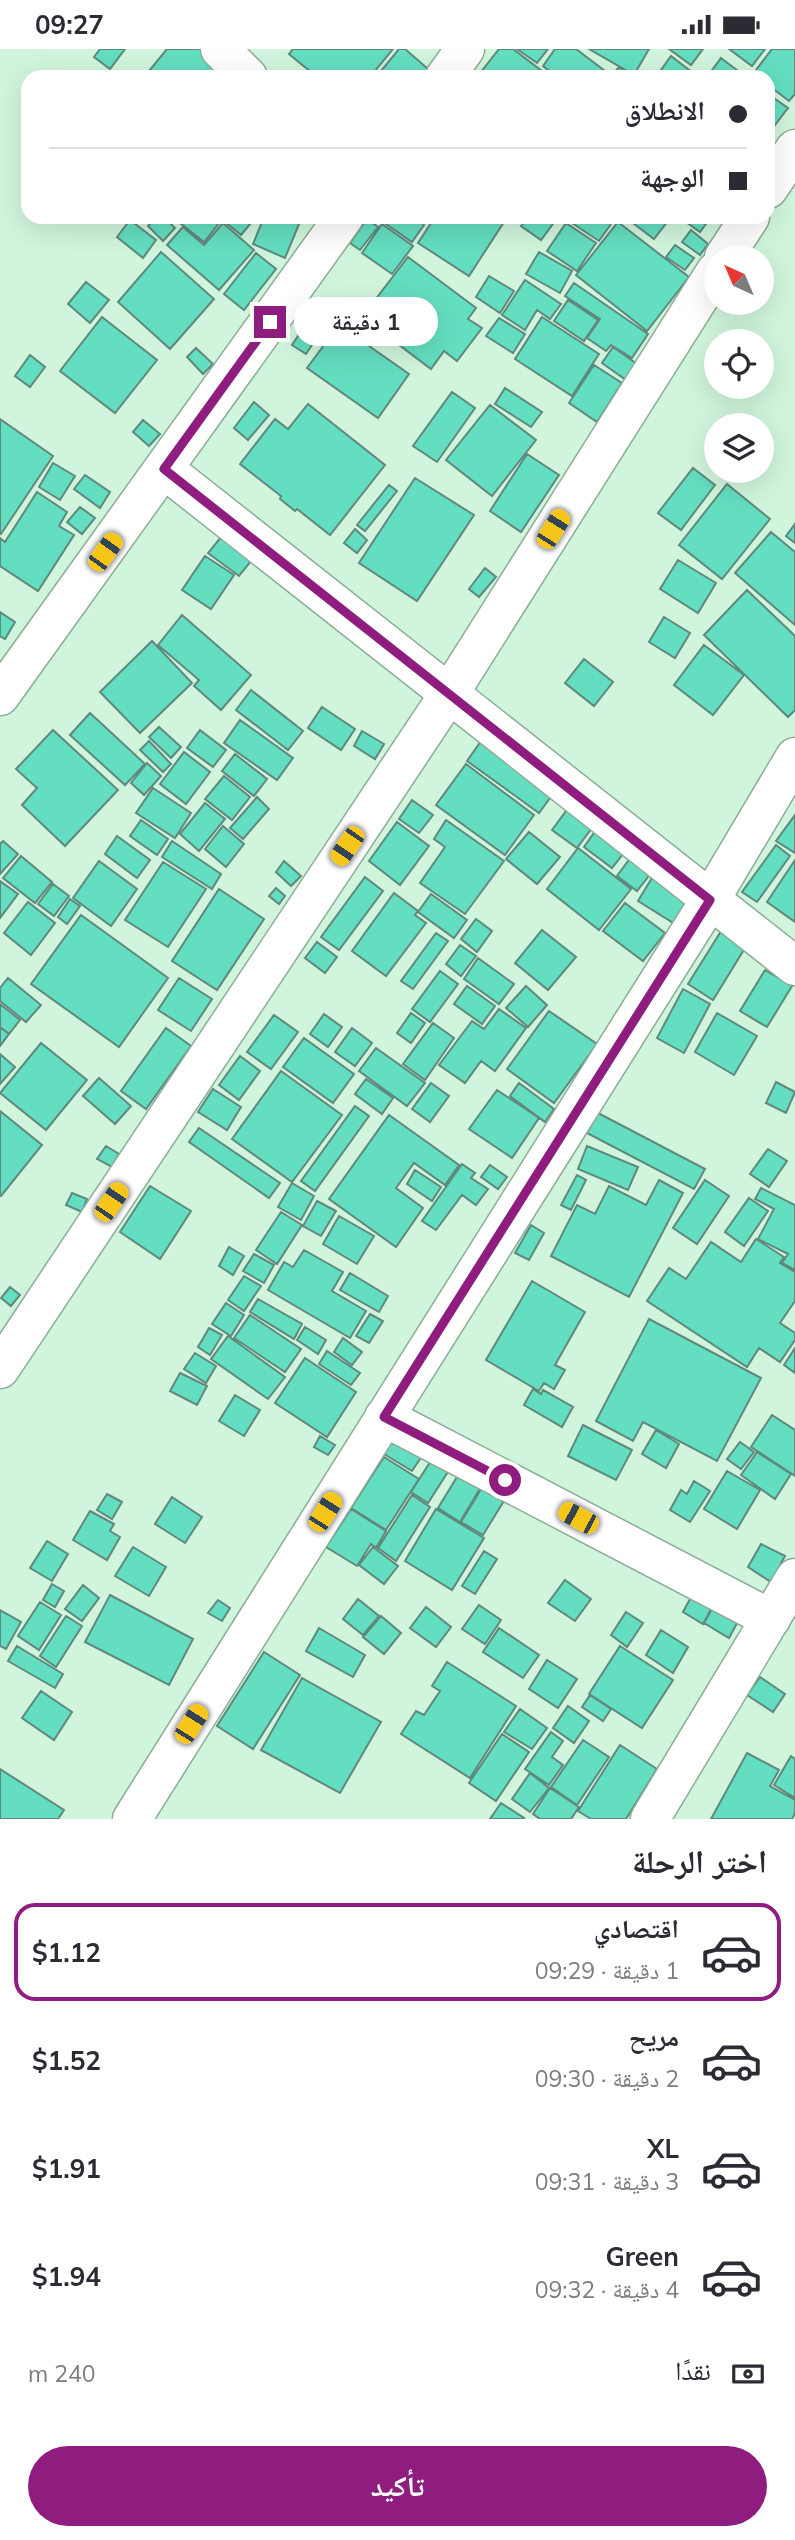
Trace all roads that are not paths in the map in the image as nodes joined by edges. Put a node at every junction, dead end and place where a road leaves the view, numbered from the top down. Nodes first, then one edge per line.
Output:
1 (220, 49) edge
2 (465, 49) edge
3 (241, 70) edge
4 (450, 70) edge
5 (795, 149) edge
6 (775, 179) edge
7 (340, 224) edge
8 (745, 224) edge
9 (732, 245) edge
10 (704, 290) edge
11 (164, 469) junction
12 (449, 694) junction
13 (0, 696) edge
14 (795, 757) edge
15 (710, 900) junction
16 (795, 966) edge
17 (0, 1369) edge
18 (384, 1417) junction
19 (795, 1578) edge
20 (771, 1619) junction
21 (132, 1819) edge
22 (650, 1819) edge

1 - 3 street
2 - 4 street
5 - 6 street
7 - 11 street
8 - 9 street
10 - 12 street
11 - 12 street
11 - 13 street
12 - 15 street
12 - 17 street
14 - 15 street
15 - 16 street
15 - 18 street
18 - 20 street
18 - 21 street
19 - 20 street
20 - 22 street

